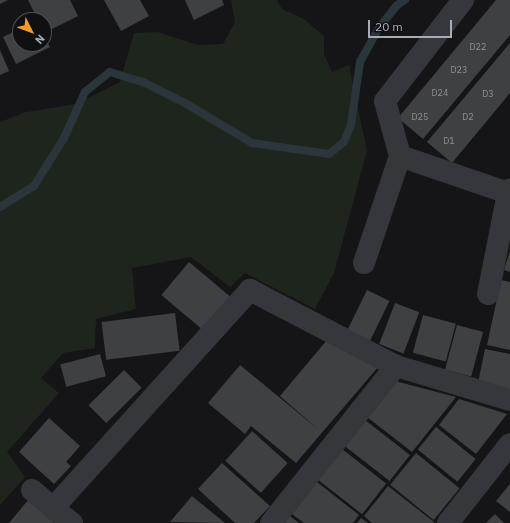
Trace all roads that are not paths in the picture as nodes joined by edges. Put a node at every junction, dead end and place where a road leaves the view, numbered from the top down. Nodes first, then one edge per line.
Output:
1 (463, 0) edge
2 (400, 156) junction
3 (509, 192) edge
4 (364, 263) dead end
5 (488, 294) dead end
6 (396, 366) junction
7 (510, 400) edge
8 (510, 444) edge
9 (32, 490) dead end
10 (53, 508) junction
11 (72, 523) edge
12 (271, 523) edge
13 (448, 523) edge

1 - 2 street
2 - 3 street
2 - 4 street
3 - 5 street
6 - 7 street
6 - 10 street
6 - 12 street
8 - 13 street
9 - 10 street
10 - 11 street

